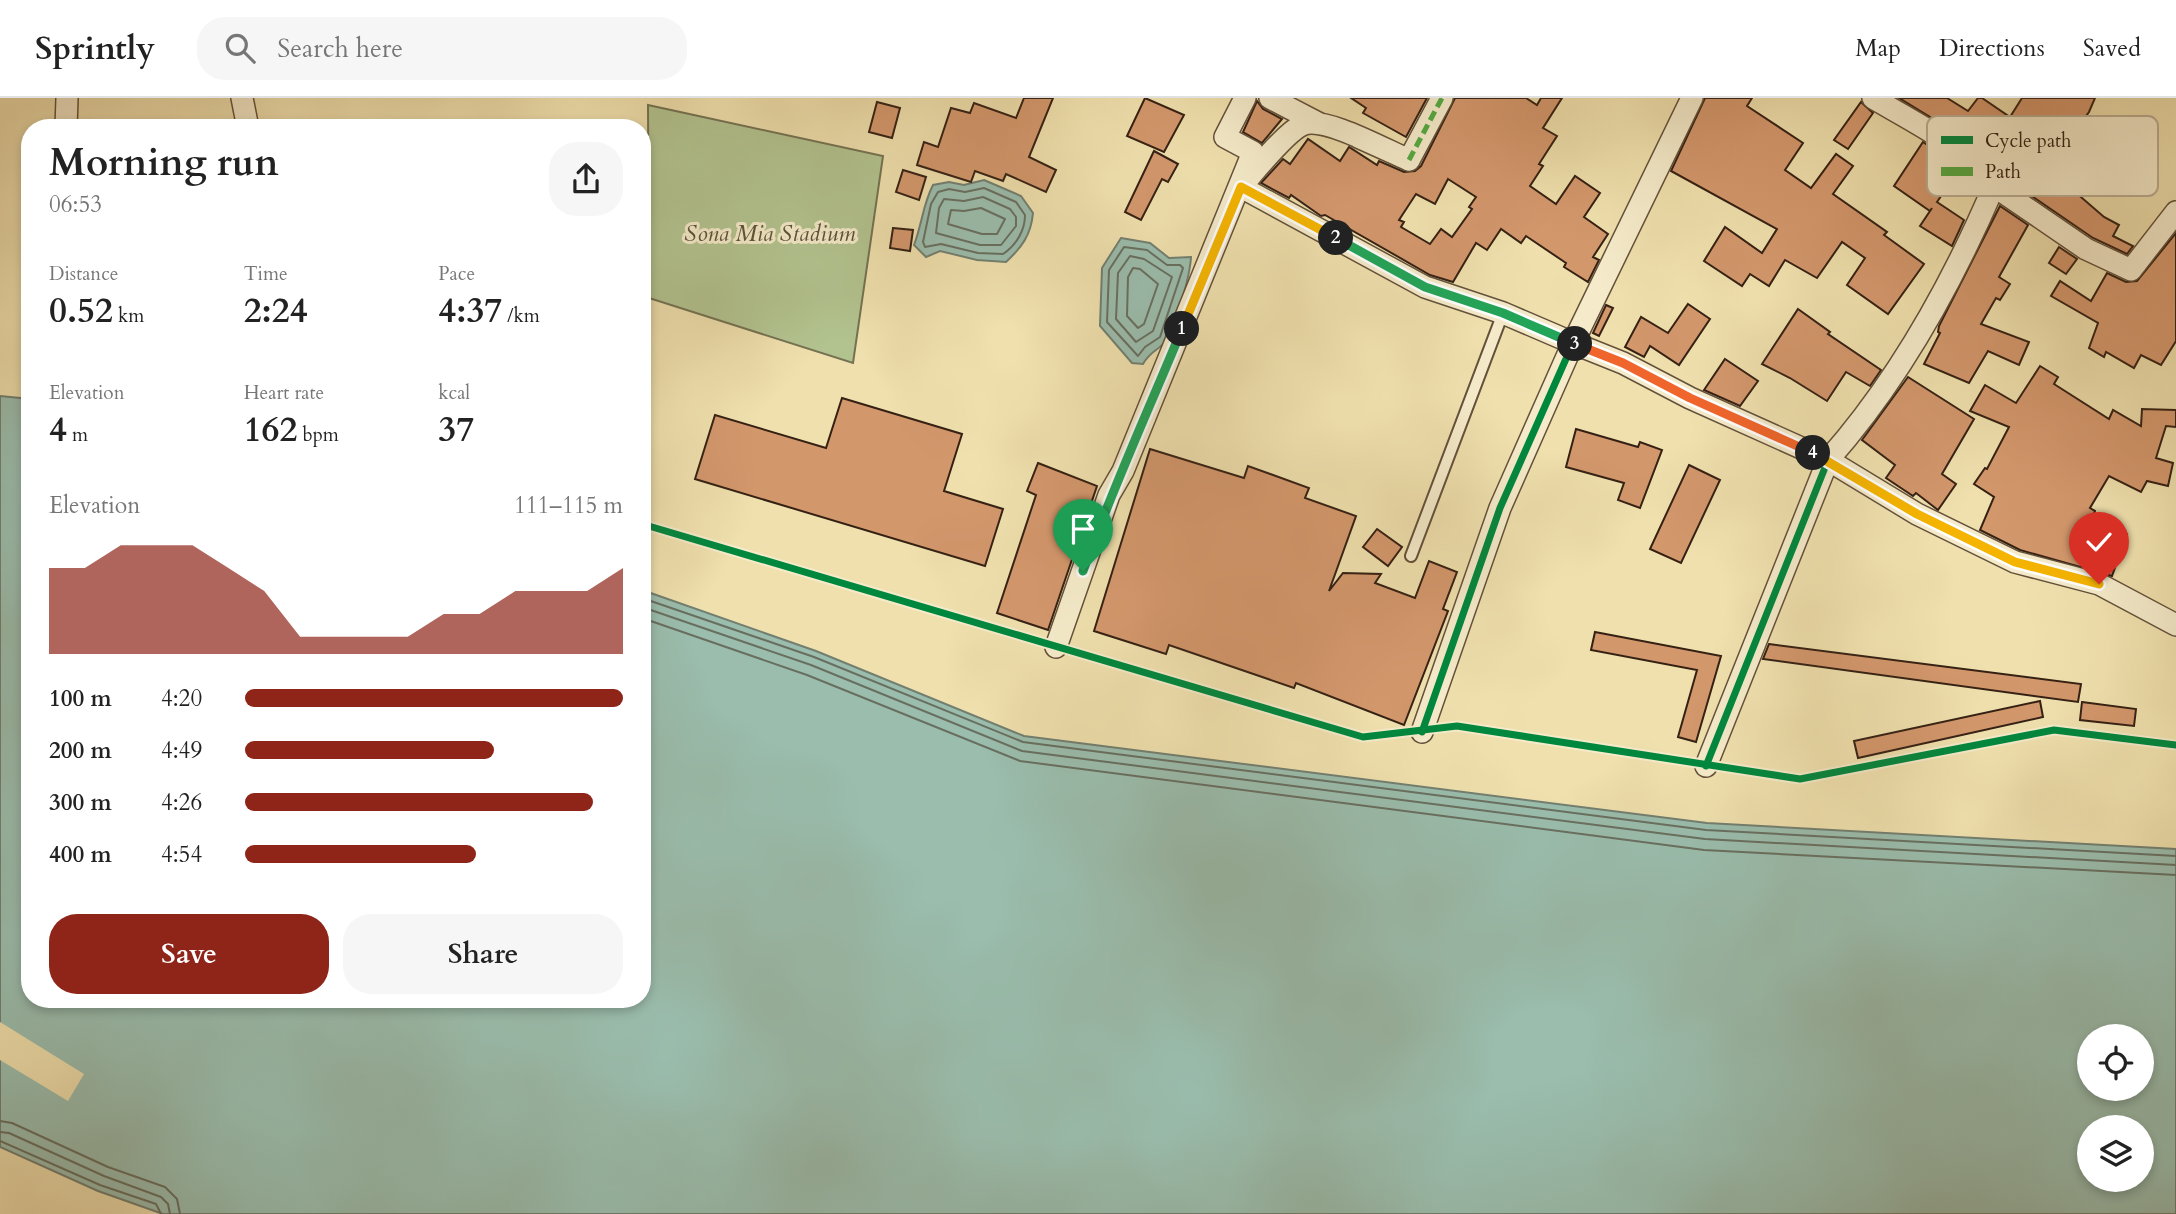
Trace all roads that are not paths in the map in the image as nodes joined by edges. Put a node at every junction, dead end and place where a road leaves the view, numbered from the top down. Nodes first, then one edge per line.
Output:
1 (67, 98) edge
2 (242, 98) edge
3 (1245, 98) edge
4 (1269, 98) edge
5 (1442, 98) edge
6 (1692, 98) edge
7 (1873, 98) edge
8 (66, 119) edge
9 (246, 119) edge
10 (1318, 123) junction
11 (1927, 131) edge
12 (1241, 187) junction
13 (1990, 196) edge
14 (2009, 196) edge
15 (2176, 212) edge
16 (1503, 313) junction
17 (1573, 343) junction
18 (1828, 460) junction
19 (1411, 556) dead end
20 (2176, 625) edge
21 (1056, 647) dead end
22 (1422, 732) dead end
23 (1706, 766) dead end

1 - 8 street
2 - 9 street
3 - 12 street
4 - 10 street
5 - 10 street
6 - 17 street
7 - 11 street
10 - 12 street
12 - 16 street
12 - 21 street
13 - 18 street
14 - 15 street
16 - 17 street
16 - 19 lane
17 - 18 street
17 - 22 street
18 - 20 street
18 - 23 street

